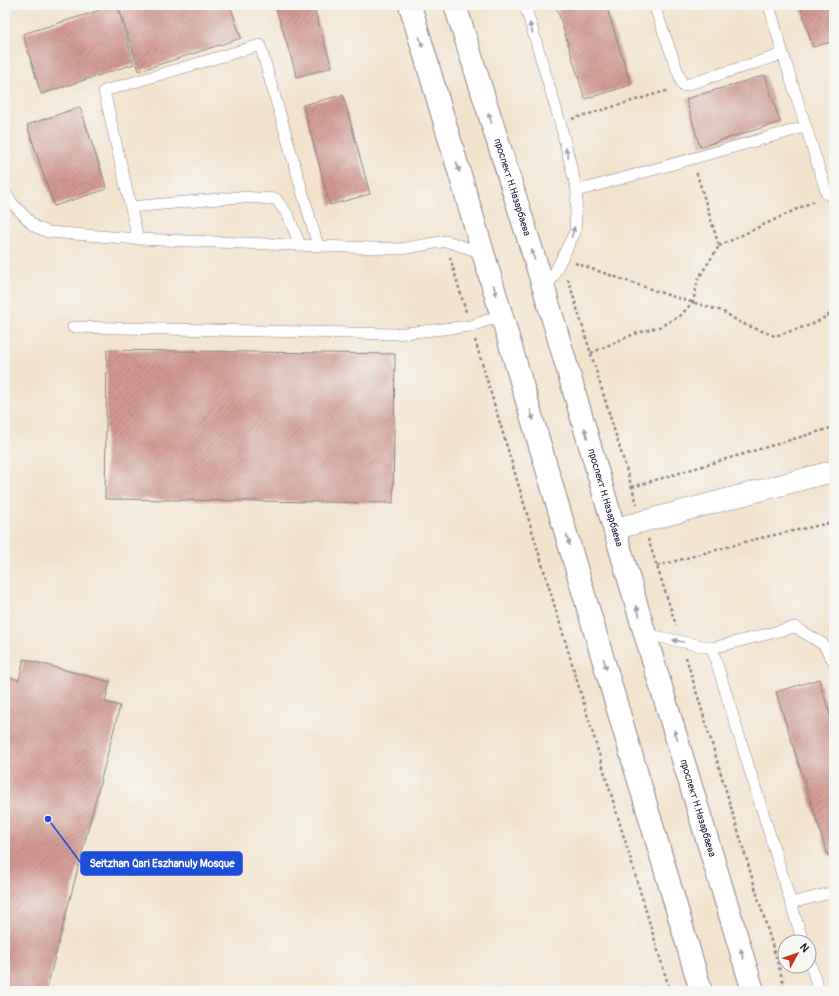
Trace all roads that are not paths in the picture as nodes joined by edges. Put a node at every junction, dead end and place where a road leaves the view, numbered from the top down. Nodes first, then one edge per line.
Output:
1 (410, 5) edge
2 (455, 5) edge
3 (525, 5) edge
4 (654, 5) edge
5 (769, 5) edge
6 (783, 54) junction
7 (805, 127) junction
8 (577, 190) junction
9 (5, 193) edge
10 (826, 194) road end
11 (131, 207) junction
12 (138, 239) junction
13 (300, 245) junction
14 (318, 246) junction
15 (484, 253) junction
16 (545, 292) junction
17 (502, 316) junction
18 (73, 327) dead end
19 (834, 472) edge
20 (614, 529) junction
21 (645, 634) junction
22 (712, 648) junction
23 (834, 662) edge
24 (834, 892) edge
25 (791, 903) junction
26 (801, 934) edge
27 (814, 974) edge
28 (701, 991) edge
29 (753, 991) edge
30 (819, 991) edge

1 -> 15 main road
16 -> 2 main road, проспект Н.Назарбаева
8 -> 3 lane
4 - 6 lane
5 - 6 lane
6 - 7 lane
7 - 8 lane
7 - 10 lane
16 -> 8 lane
9 - 12 lane
11 - 12 lane
11 - 13 lane
11 - 14 lane
12 - 13 lane
13 - 14 lane
14 - 15 lane
15 -> 17 main road
20 -> 16 main road, проспект Н.Назарбаева
17 - 18 lane
17 -> 28 main road
19 - 20 street
21 -> 20 main road, проспект Н.Назарбаева
22 -> 21 lane
29 -> 21 main road, проспект Н.Назарбаева
22 - 23 lane
22 - 25 lane
24 - 25 lane
25 - 26 lane
27 - 30 lane

